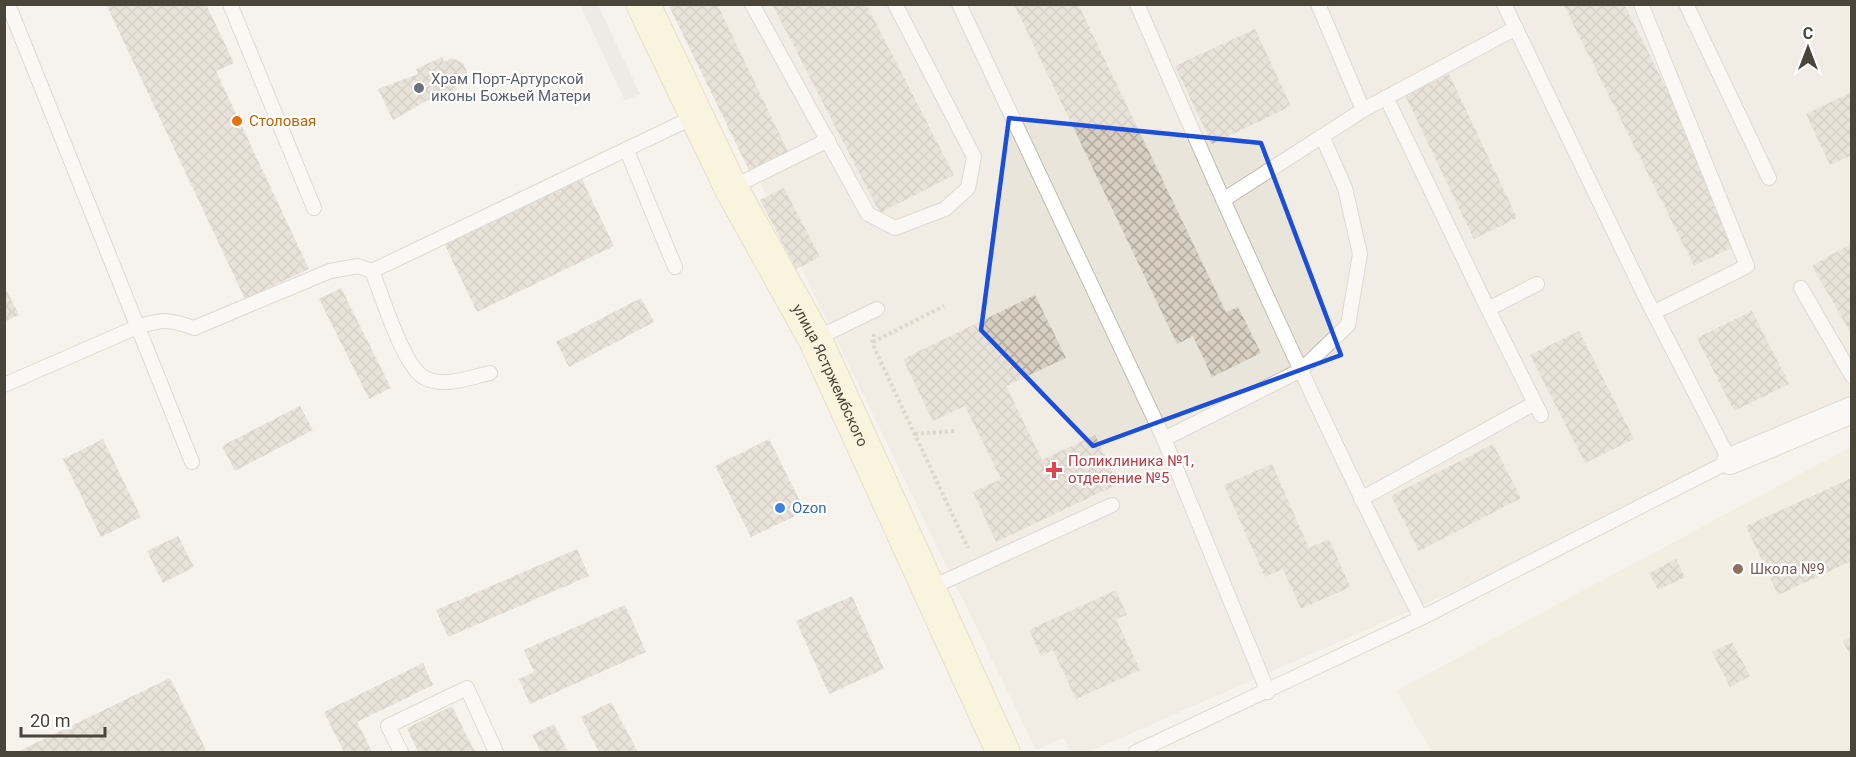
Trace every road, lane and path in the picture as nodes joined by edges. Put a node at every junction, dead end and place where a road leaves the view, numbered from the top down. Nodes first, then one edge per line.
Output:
1 (8, 4) edge
2 (230, 4) edge
3 (643, 4) edge
4 (752, 4) edge
5 (895, 4) edge
6 (959, 4) edge
7 (1137, 4) edge
8 (1318, 4) edge
9 (1504, 4) edge
10 (1641, 4) edge
11 (1686, 4) edge
12 (1516, 28) junction
13 (1386, 97) junction
14 (1363, 110) junction
15 (698, 115) junction
16 (1322, 136) junction
17 (828, 140) junction
18 (627, 151) junction
19 (1769, 178) dead end
20 (731, 188) junction
21 (1223, 200) junction
22 (314, 208) dead end
23 (675, 267) dead end
24 (372, 271) junction
25 (1537, 284) dead end
26 (1800, 288) dead end
27 (944, 306) dead end
28 (877, 309) joint
29 (1488, 309) junction
30 (1655, 312) junction
31 (137, 327) junction
32 (815, 339) junction
33 (872, 343) junction
34 (1301, 370) junction
35 (490, 372) dead end
36 (1851, 375) edge
37 (4, 385) edge
38 (1851, 410) edge
39 (955, 431) dead end
40 (915, 434) junction
41 (1164, 440) junction
42 (1730, 461) junction
43 (192, 462) dead end
44 (1361, 499) junction
45 (1112, 505) dead end
46 (976, 566) junction
47 (928, 589) junction
48 (1421, 618) junction
49 (1268, 692) junction
50 (401, 753) edge
51 (496, 753) edge
52 (1003, 753) edge
53 (1136, 753) edge

1 - 31 lane
2 - 22 lane
3 - 15 main road, улица Ястржембского
4 - 17 lane
5 - 17 lane
6 - 41 lane
7 - 21 lane
8 - 14 lane
9 - 12 lane
10 - 30 lane
11 - 19 lane
12 - 13 lane
12 - 30 lane
13 - 14 lane
13 - 29 lane
14 - 16 lane
15 - 18 lane
15 - 20 main road, улица Ястржембского
16 - 21 lane
16 - 34 lane
17 - 20 lane
18 - 23 lane
18 - 24 lane
20 - 32 main road, улица Ястржембского
21 - 34 lane
24 - 31 lane
24 - 35 lane
25 - 29 lane
26 - 36 lane
27 - 33 path
28 - 32 lane
28 - 33 path
29 - 44 lane
30 - 42 lane
31 - 37 lane
31 - 43 lane
32 - 47 main road, улица Ястржембского
33 - 40 path
34 - 41 lane
34 - 44 lane
38 - 42 street
39 - 40 path
40 - 46 path
41 - 49 lane
42 - 48 lane
44 - 48 lane
45 - 46 lane
46 - 47 lane
47 - 52 main road, улица Ястржембского
48 - 49 lane
49 - 53 lane
50 - 51 lane

